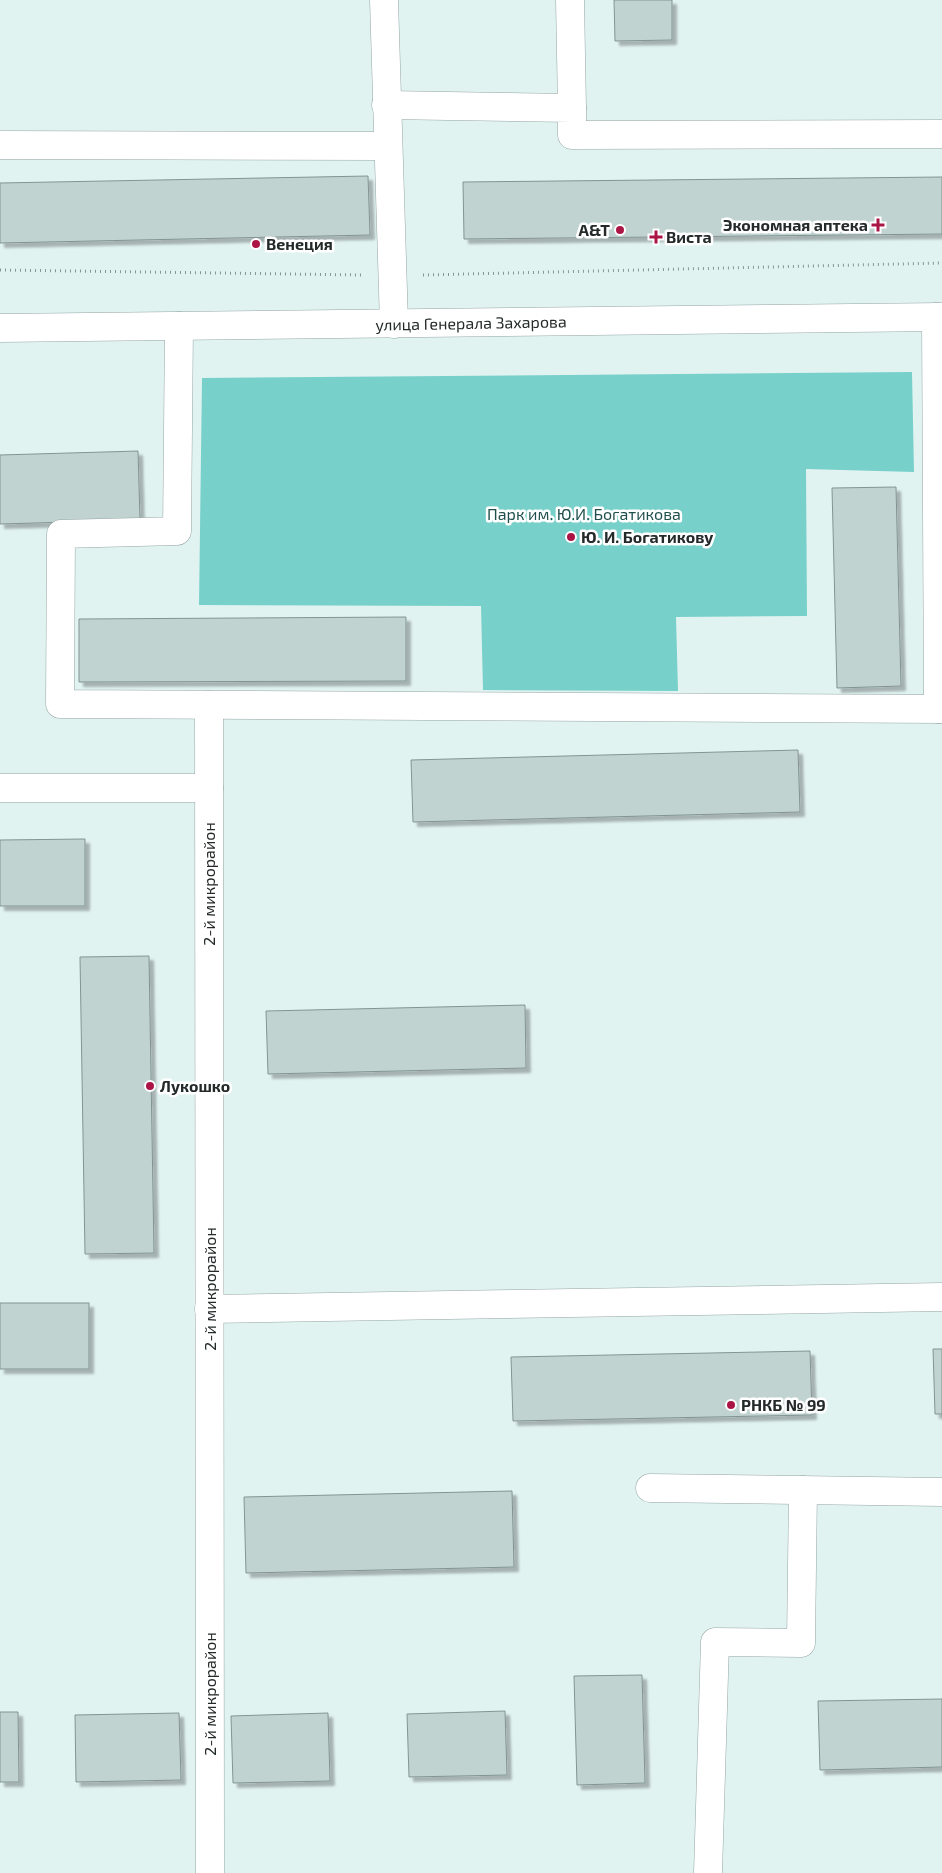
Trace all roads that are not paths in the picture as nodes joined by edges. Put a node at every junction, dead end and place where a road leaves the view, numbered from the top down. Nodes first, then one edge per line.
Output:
1 (384, 0) edge
2 (570, 0) edge
3 (386, 105) junction
4 (572, 108) junction
5 (942, 134) edge
6 (0, 145) edge
7 (387, 146) junction
8 (939, 317) edge
9 (394, 324) junction
10 (179, 326) junction
11 (0, 328) edge
12 (939, 533) edge
13 (209, 705) junction
14 (940, 709) edge
15 (0, 788) edge
16 (210, 788) junction
17 (942, 1298) edge
18 (210, 1309) junction
19 (650, 1488) dead end
20 (803, 1490) junction
21 (942, 1492) edge
22 (210, 1873) edge
23 (708, 1873) edge

1 - 3 street
2 - 4 street
3 - 4 street
3 - 7 street
4 - 5 street
6 - 7 street
7 - 9 street
8 - 9 street, улица Генерала Захарова
8 - 12 street
9 - 10 street, улица Генерала Захарова
10 - 11 street, улица Генерала Захарова
10 - 13 street
12 - 14 street
13 - 14 street
13 - 16 street, 2-й микрорайон
15 - 16 street
16 - 18 street, 2-й микрорайон
17 - 18 street
18 - 22 street, 2-й микрорайон
19 - 20 street
20 - 21 street
20 - 23 street

